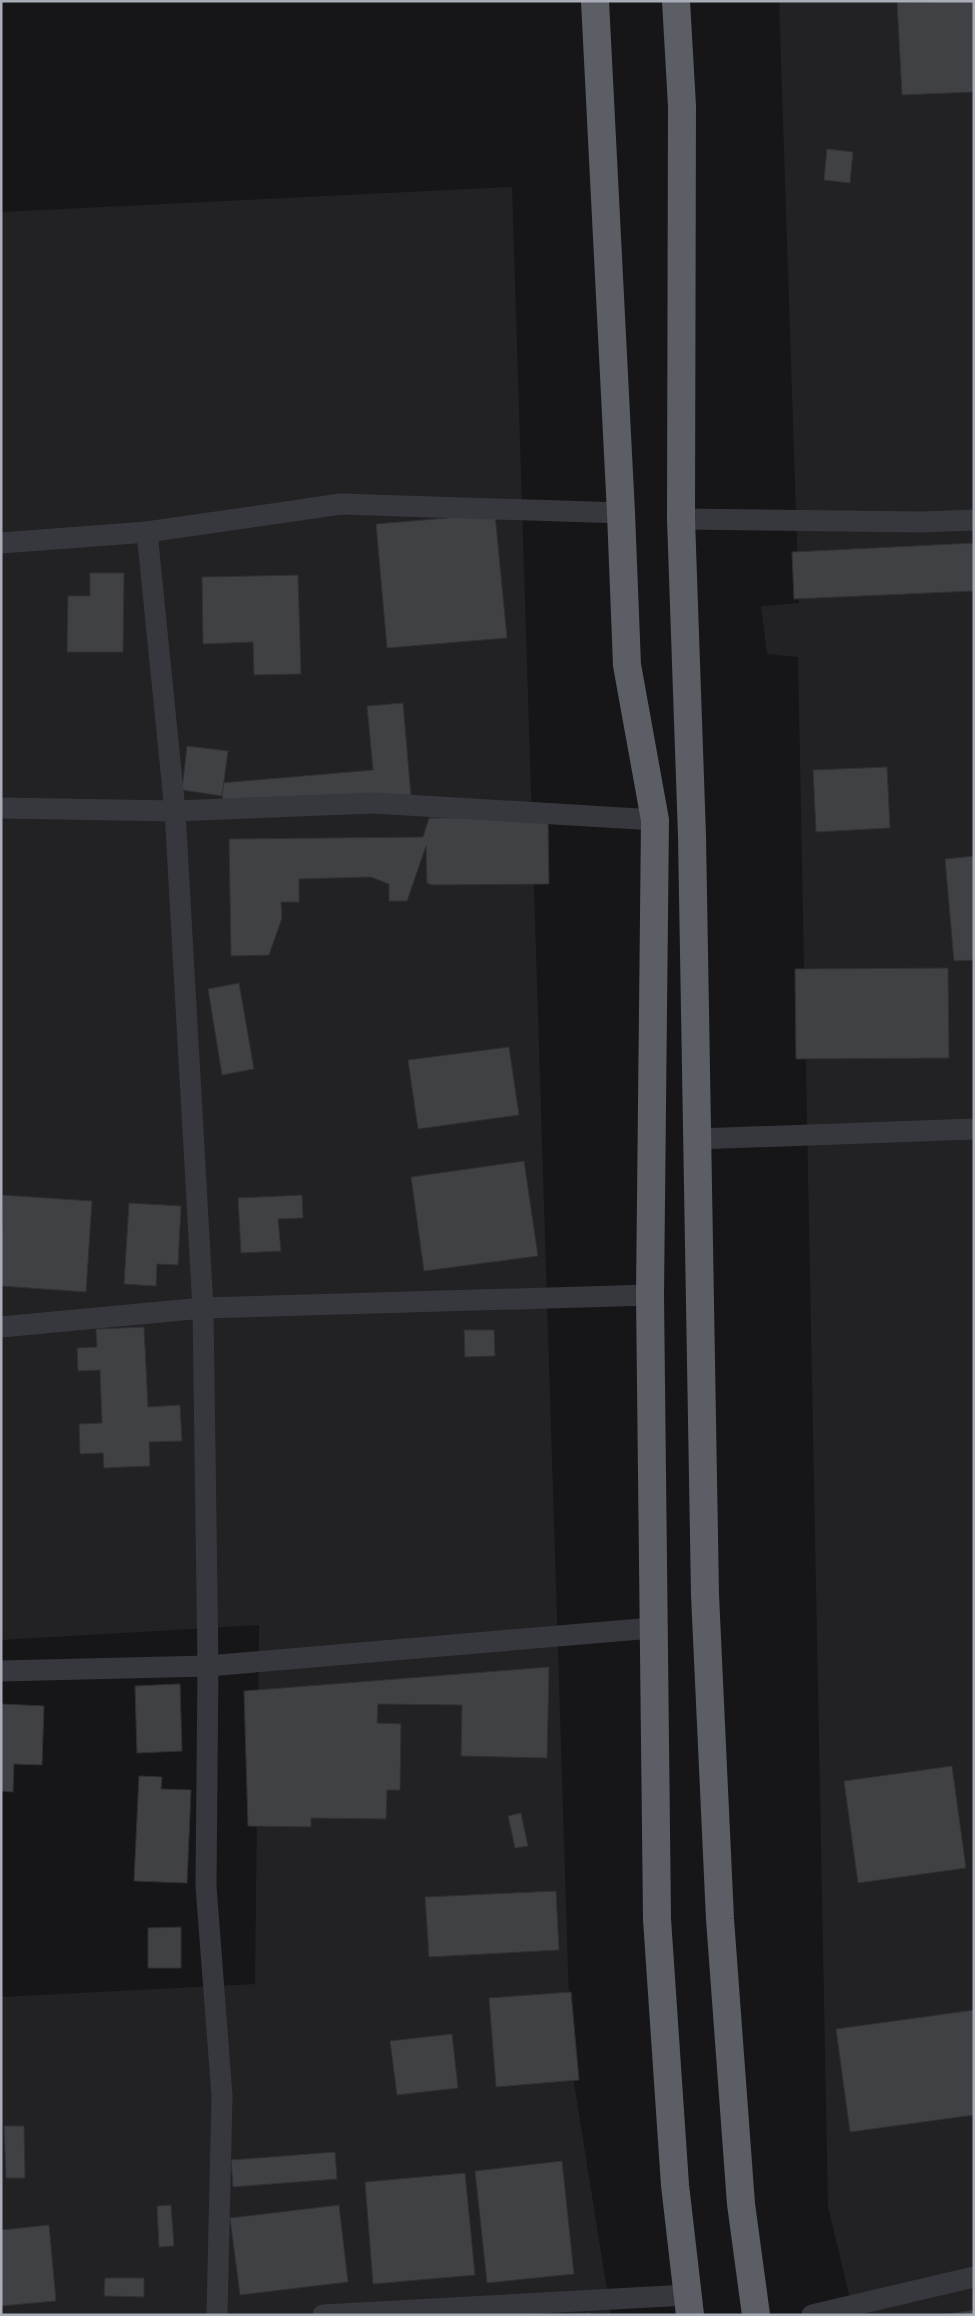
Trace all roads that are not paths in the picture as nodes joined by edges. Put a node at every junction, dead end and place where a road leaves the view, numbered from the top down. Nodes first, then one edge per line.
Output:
1 (595, 1) edge
2 (676, 1) edge
3 (621, 513) junction
4 (681, 519) junction
5 (974, 520) edge
6 (147, 532) junction
7 (1, 543) edge
8 (1, 808) edge
9 (174, 811) junction
10 (656, 820) junction
11 (974, 1129) edge
12 (697, 1139) junction
13 (650, 1295) junction
14 (203, 1308) junction
15 (1, 1327) edge
16 (652, 1628) junction
17 (208, 1666) junction
18 (1, 1671) edge
19 (974, 2277) edge
20 (688, 2305) edge
21 (217, 2315) edge
22 (322, 2315) edge
23 (756, 2315) edge
24 (812, 2315) edge

1 - 3 highway
2 - 4 highway
3 - 6 lane
3 - 10 highway
4 - 5 lane
4 - 12 highway
6 - 7 lane
6 - 9 lane
8 - 9 lane
9 - 10 lane
9 - 14 lane
10 - 13 highway
11 - 12 lane
12 - 23 highway
13 - 14 lane
13 - 16 highway
14 - 15 lane
14 - 17 lane
16 - 17 lane
16 - 20 highway
17 - 18 lane
17 - 21 lane
19 - 24 lane
20 - 22 lane

